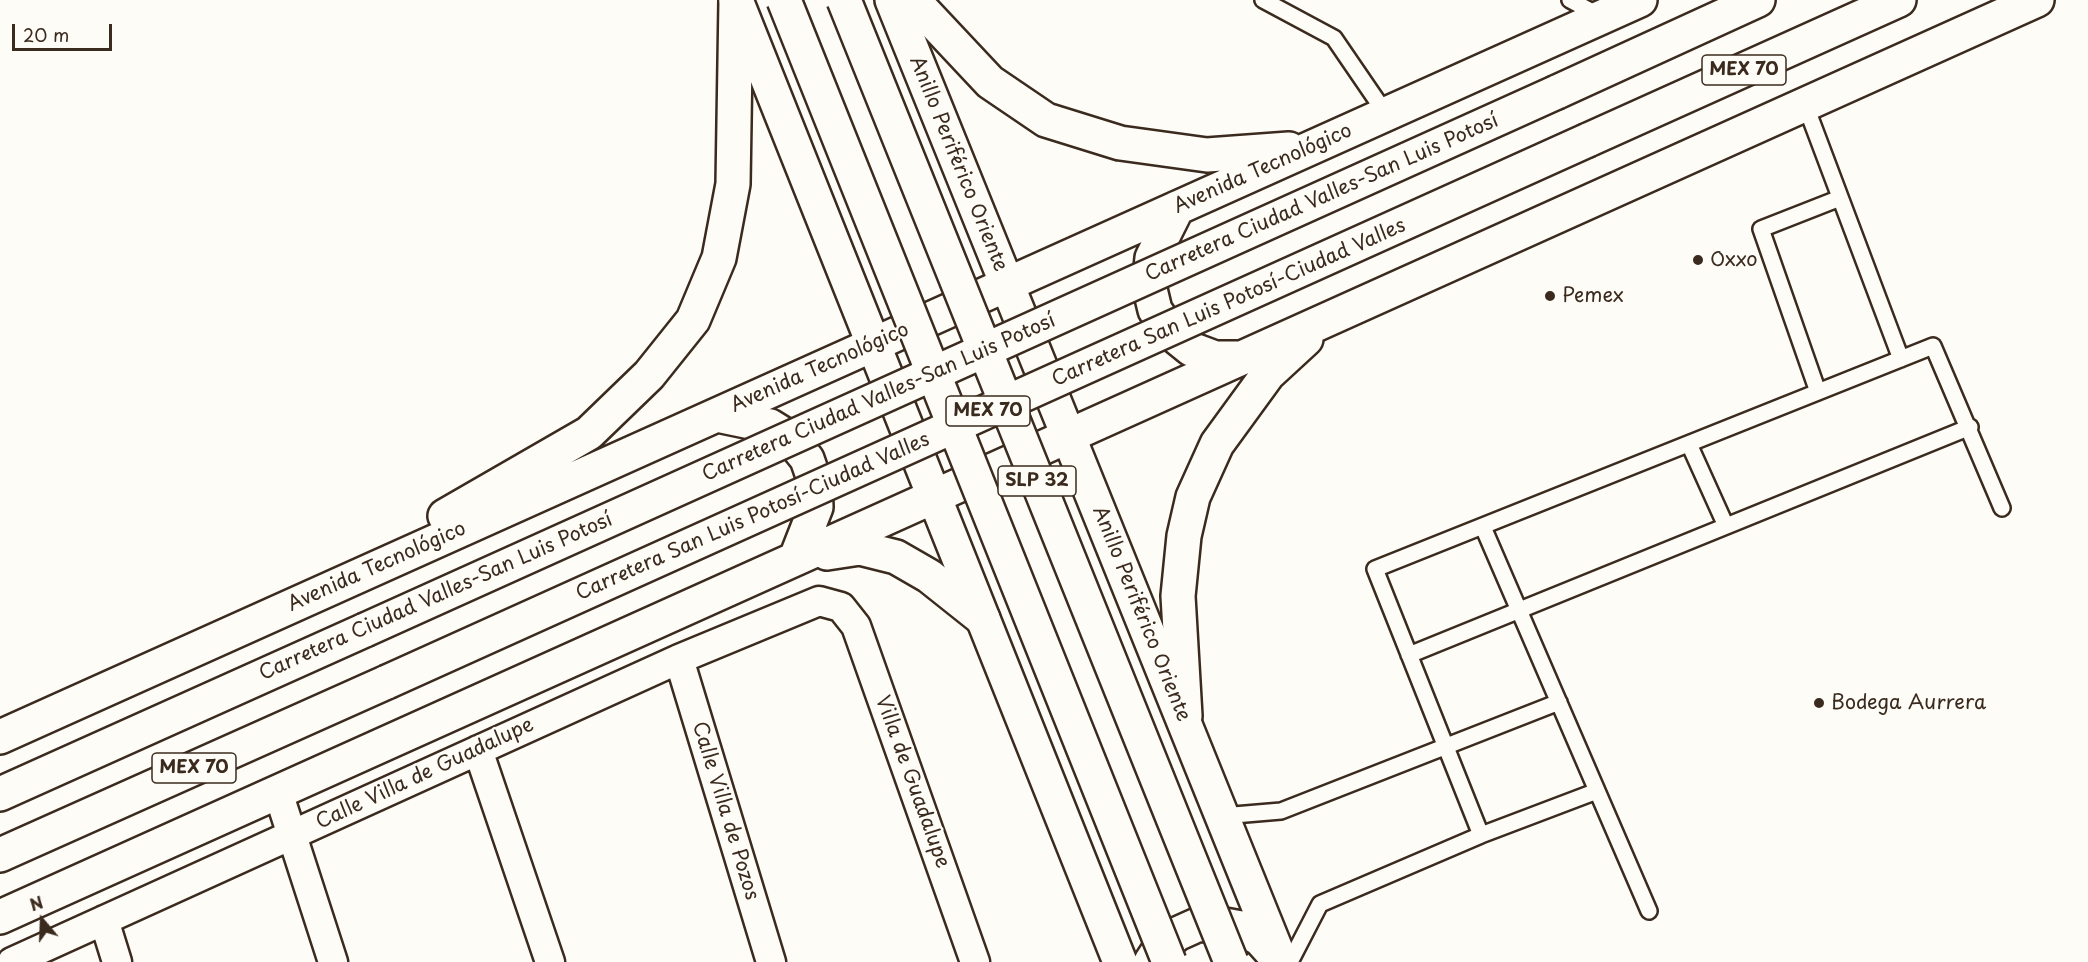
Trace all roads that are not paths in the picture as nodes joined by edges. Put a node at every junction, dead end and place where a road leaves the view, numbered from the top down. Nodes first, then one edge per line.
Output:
1 (736, 0) edge
2 (784, 0) edge
3 (844, 0) edge
4 (892, 0) edge
5 (913, 0) edge
6 (1263, 0) edge
7 (1570, 0) edge
8 (1640, 0) edge
9 (1758, 0) edge
10 (1899, 0) edge
11 (2037, 0) edge
12 (1603, 17) junction
13 (1805, 104) junction
14 (1386, 114) junction
15 (1312, 148) junction
16 (1840, 198) junction
17 (1177, 208) junction
18 (1007, 284) junction
19 (1326, 320) junction
20 (874, 345) junction
21 (1242, 358) junction
22 (1901, 359) junction
23 (1818, 392) junction
24 (717, 415) junction
25 (1970, 427) junction
26 (1068, 435) junction
27 (1689, 444) junction
28 (934, 497) junction
29 (2002, 508) dead end
30 (1726, 526) junction
31 (1483, 527) junction
32 (796, 558) junction
33 (350, 579) junction
34 (841, 607) joint
35 (1519, 610) junction
36 (983, 619) junction
37 (1409, 655) junction
38 (678, 659) junction
39 (1558, 702) junction
40 (1186, 726) junction
41 (0, 736) edge
42 (1446, 748) junction
43 (478, 750) junction
44 (1597, 791) junction
45 (278, 792) junction
46 (0, 794) edge
47 (1222, 816) junction
48 (292, 835) junction
49 (1481, 835) junction
50 (0, 855) edge
51 (1649, 911) dead end
52 (0, 917) edge
53 (104, 920) junction
54 (12, 962) edge
55 (117, 962) edge
56 (333, 962) edge
57 (550, 962) edge
58 (771, 962) edge
59 (975, 962) edge
60 (1120, 962) edge
61 (1151, 962) edge
62 (1169, 962) edge
63 (1231, 962) edge
64 (1280, 962) edge
65 (1290, 962) edge

1 - 20 main road
1 - 33 main road
2 - 62 main road, SLP 32, bridge
3 - 63 main road, SLP 32, bridge
4 - 18 main road, Anillo Periférico Oriente
5 - 15 main road
6 - 14 lane
7 - 12 lane
8 - 12 main road, Avenida Tecnológico
9 - 46 main road, Carretera Ciudad Valles-San Luis Potosí / MEX 70, bridge
10 - 50 main road, Carretera San Luis Potosí-Ciudad Valles / MEX 70, bridge
11 - 13 main road
12 - 14 main road, Avenida Tecnológico
13 - 16 lane
13 - 19 main road
14 - 15 main road, Avenida Tecnológico
15 - 17 main road, Avenida Tecnológico
16 - 22 lane
16 - 23 lane
17 - 18 main road, Avenida Tecnológico
17 - 21 main road
18 - 20 main road, Avenida Tecnológico
18 - 26 main road, Anillo Periférico Oriente
19 - 21 main road
19 - 40 main road
20 - 24 main road, Avenida Tecnológico
20 - 28 main road
21 - 26 main road
22 - 23 lane
22 - 25 lane
23 - 27 lane
24 - 32 main road
24 - 33 main road, Avenida Tecnológico
25 - 29 lane
25 - 30 lane
26 - 28 main road
26 - 40 main road, Anillo Periférico Oriente
27 - 30 lane
27 - 31 lane
28 - 32 main road
28 - 36 main road
30 - 35 lane
31 - 35 lane
31 - 37 lane
32 - 36 main road
32 - 45 main road
33 - 41 main road, Avenida Tecnológico
34 - 38 street, Calle Villa de Guadalupe
34 - 59 street, Villa de Guadalupe
35 - 37 lane
35 - 39 lane
36 - 60 main road
37 - 42 lane
38 - 43 street, Calle Villa de Guadalupe
38 - 58 street, Calle Villa de Pozos
39 - 42 lane
39 - 44 lane
40 - 47 main road, Anillo Periférico Oriente
42 - 47 lane
42 - 49 lane
43 - 48 street, Calle Villa de Guadalupe
43 - 57 street
44 - 49 lane
44 - 51 lane
45 - 48 street
45 - 52 main road
47 - 64 main road, Anillo Periférico Oriente
48 - 53 street, Calle Villa de Guadalupe
48 - 56 street
49 - 65 lane
53 - 54 street, Calle Villa de Guadalupe
53 - 55 street
61 - 64 main road

